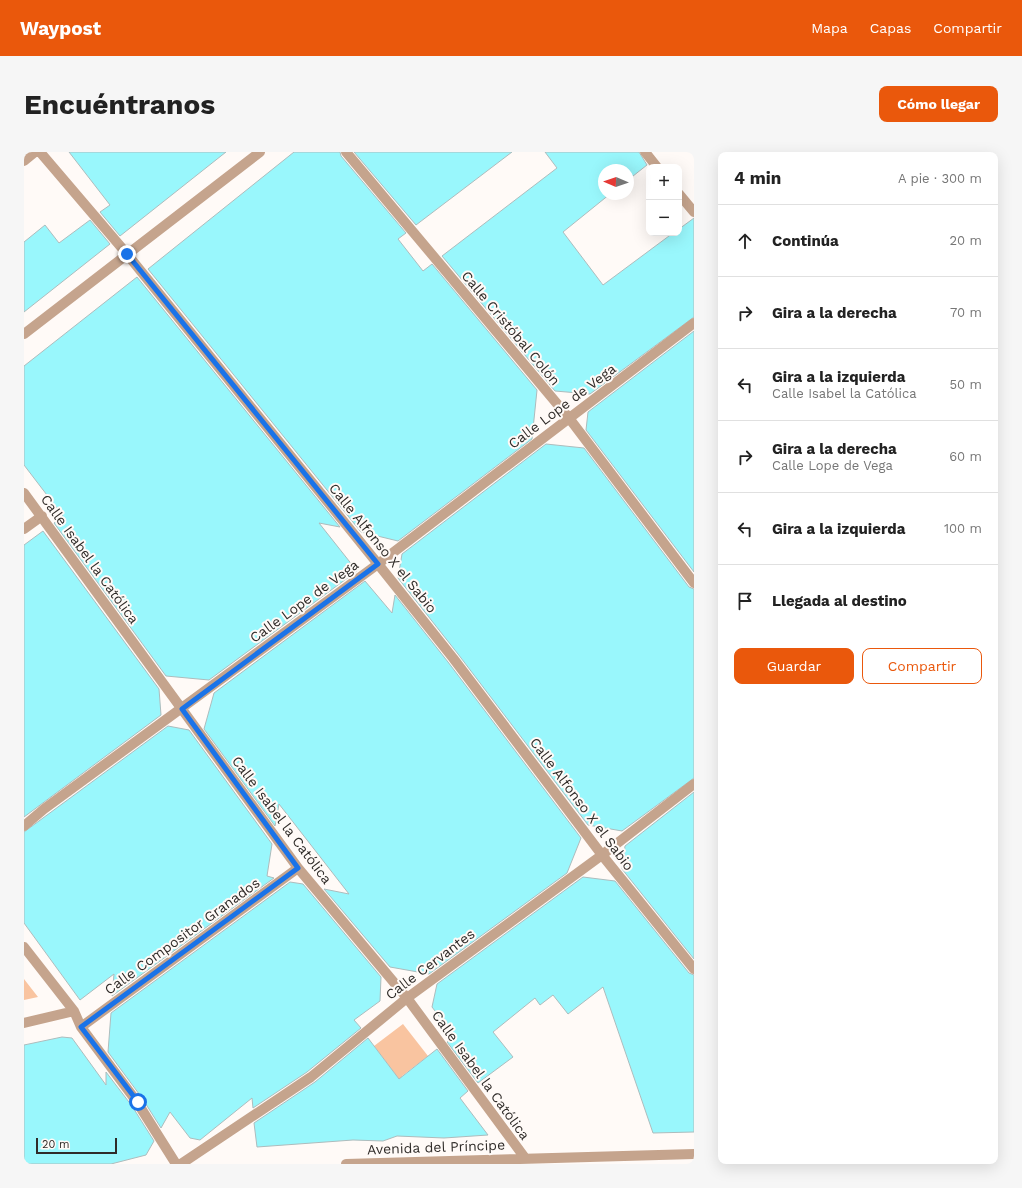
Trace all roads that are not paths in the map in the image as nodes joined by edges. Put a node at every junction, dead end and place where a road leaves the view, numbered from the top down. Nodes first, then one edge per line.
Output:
1 (35, 152) edge
2 (40, 152) edge
3 (260, 152) edge
4 (346, 152) edge
5 (645, 152) edge
6 (24, 161) edge
7 (655, 164) edge
8 (682, 198) edge
9 (694, 212) edge
10 (127, 254) junction
11 (694, 324) edge
12 (24, 334) edge
13 (568, 418) junction
14 (24, 493) edge
15 (42, 516) junction
16 (24, 529) edge
17 (378, 564) junction
18 (694, 583) edge
19 (182, 709) junction
20 (694, 784) edge
21 (24, 826) edge
22 (602, 855) junction
23 (298, 868) junction
24 (24, 947) edge
25 (694, 969) edge
26 (407, 998) junction
27 (74, 1011) junction
28 (24, 1023) edge
29 (81, 1027) junction
30 (694, 1154) edge
31 (525, 1158) junction
32 (176, 1164) edge
33 (181, 1164) edge
34 (346, 1164) edge

1 - 6 street
2 - 10 street, Calle Alfonso X el Sabio
3 - 10 street
4 - 13 street, Calle Cristóbal Colón
5 - 7 street
8 - 9 street
10 - 12 street
10 - 17 street, Calle Alfonso X el Sabio
11 - 13 street, Calle Lope de Vega
13 - 17 street, Calle Lope de Vega
13 - 18 street, Calle Cristóbal Colón
14 - 15 street, Calle Isabel la Católica
15 - 16 street
15 - 19 street, Calle Isabel la Católica
17 - 19 street, Calle Lope de Vega
17 - 22 street, Calle Alfonso X el Sabio
19 - 21 street, Calle Lope de Vega
19 - 23 street, Calle Isabel la Católica
20 - 22 street, Calle Cervantes
22 - 25 street, Calle Alfonso X el Sabio
22 - 26 street, Calle Cervantes
23 - 26 street, Calle Isabel la Católica
23 - 29 street, Calle Compositor Granados
24 - 27 street
26 - 31 street, Calle Isabel la Católica
26 - 33 street, Calle Cervantes
27 - 28 street
27 - 29 street
29 - 32 street
30 - 31 street, Avenida del Príncipe
31 - 34 street, Avenida del Príncipe

